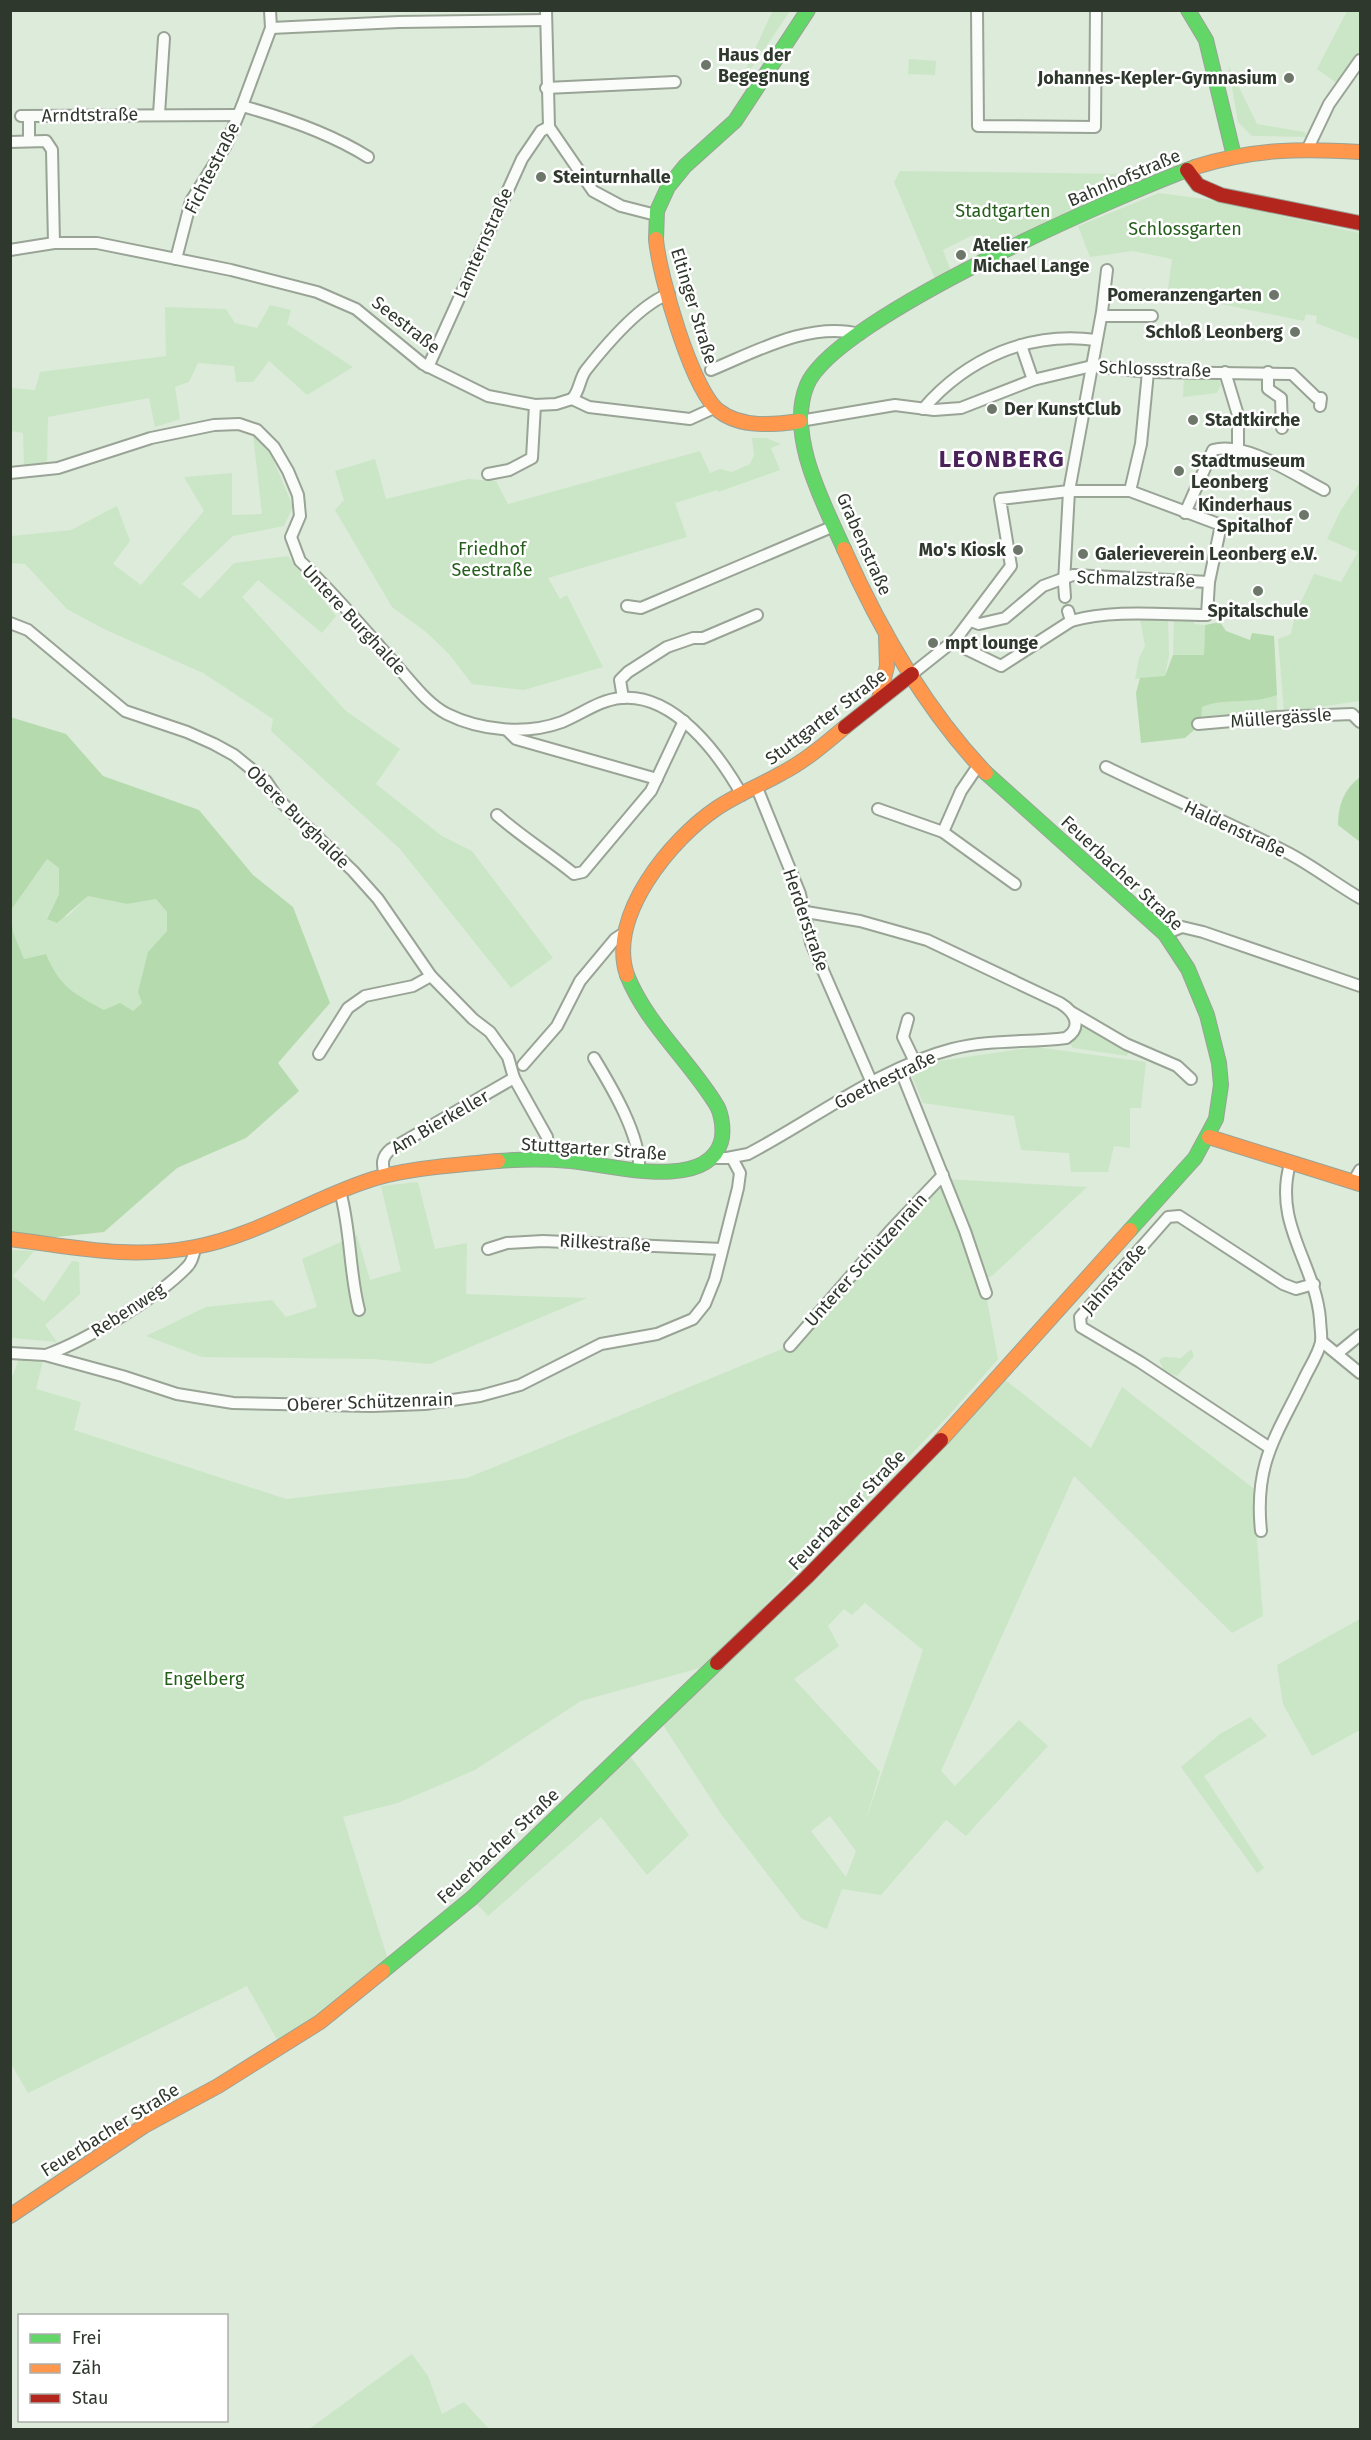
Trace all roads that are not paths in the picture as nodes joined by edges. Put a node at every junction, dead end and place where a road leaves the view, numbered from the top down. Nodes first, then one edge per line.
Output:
1 (270, 10) edge
2 (808, 10) edge
3 (978, 10) edge
4 (1096, 10) edge
5 (1188, 10) edge
6 (546, 15) edge
7 (271, 28) junction
8 (164, 38) dead end
9 (1360, 60) edge
10 (675, 82) dead end
11 (546, 88) junction
12 (240, 110) junction
13 (159, 114) junction
14 (549, 127) junction
15 (29, 141) junction
16 (10, 142) edge
17 (1308, 148) junction
18 (1360, 152) edge
19 (1234, 156) junction
20 (368, 157) dead end
21 (1187, 170) junction
22 (656, 215) junction
23 (1360, 223) edge
24 (54, 243) junction
25 (10, 250) edge
26 (176, 259) junction
27 (1107, 270) dead end
28 (669, 294) junction
29 (1102, 316) junction
30 (1152, 316) dead end
31 (860, 334) junction
32 (1096, 340) junction
33 (1021, 345) junction
34 (1092, 366) junction
35 (428, 367) junction
36 (711, 370) dead end
37 (1149, 372) junction
38 (1225, 372) junction
39 (1268, 372) junction
40 (1033, 380) junction
41 (572, 399) junction
42 (535, 405) junction
43 (1320, 406) dead end
44 (714, 408) junction
45 (924, 409) junction
46 (801, 421) junction
47 (1282, 428) dead end
48 (1238, 448) junction
49 (10, 473) edge
50 (488, 474) dead end
51 (1324, 490) dead end
52 (1069, 491) junction
53 (1130, 491) junction
54 (1185, 513) junction
55 (834, 526) junction
56 (1065, 577) junction
57 (1209, 582) junction
58 (1065, 597) dead end
59 (627, 606) dead end
60 (757, 615) dead end
61 (971, 621) junction
62 (10, 623) edge
63 (885, 631) junction
64 (956, 639) junction
65 (912, 674) junction
66 (622, 698) junction
67 (879, 699) junction
68 (684, 721) junction
69 (1360, 722) edge
70 (1198, 724) dead end
71 (507, 730) junction
72 (978, 766) junction
73 (1106, 767) dead end
74 (657, 779) junction
75 (757, 788) junction
76 (742, 795) junction
77 (878, 809) dead end
78 (497, 815) dead end
79 (943, 832) junction
80 (1015, 884) dead end
81 (1360, 898) edge
82 (806, 912) junction
83 (1165, 934) junction
84 (621, 935) junction
85 (431, 976) junction
86 (1360, 986) edge
87 (1070, 1010) junction
88 (908, 1019) dead end
89 (319, 1054) dead end
90 (594, 1058) dead end
91 (915, 1062) junction
92 (523, 1065) dead end
93 (900, 1069) junction
94 (514, 1078) junction
95 (1191, 1079) dead end
96 (872, 1083) junction
97 (1209, 1137) junction
98 (713, 1158) junction
99 (732, 1158) junction
100 (549, 1160) junction
101 (1290, 1164) junction
102 (639, 1169) junction
103 (943, 1175) junction
104 (385, 1176) junction
105 (1358, 1179) edge
106 (340, 1191) junction
107 (10, 1239) edge
108 (195, 1247) junction
109 (488, 1249) dead end
110 (722, 1249) junction
111 (1314, 1284) junction
112 (986, 1293) dead end
113 (359, 1311) dead end
114 (1360, 1335) edge
115 (1321, 1341) junction
116 (790, 1346) dead end
117 (10, 1353) edge
118 (1338, 1353) junction
119 (45, 1355) junction
120 (1360, 1373) edge
121 (1270, 1448) junction
122 (1261, 1531) dead end
123 (10, 2216) edge

1 - 7 street, Fichtestraße
2 - 22 main road, Eltinger Straße
3 - 4 street
5 - 19 main road
6 - 7 street
6 - 11 street
7 - 12 street, Fichtestraße
8 - 13 street, Arndtstraße
9 - 17 street
10 - 11 street
11 - 14 street
12 - 13 street, Arndtstraße
12 - 20 street, Arndtstraße
12 - 26 street, Fichtestraße
13 - 15 street, Arndtstraße
14 - 22 street
14 - 35 street, Lamternstraße
15 - 16 street
15 - 24 street
17 - 18 main road, Bahnhofstraße
17 - 19 main road, Bahnhofstraße
19 - 21 main road, Bahnhofstraße
21 - 23 main road
21 - 31 main road, Bahnhofstraße
22 - 28 main road, Eltinger Straße
24 - 25 street, Seestraße
24 - 26 street, Seestraße
26 - 35 street, Seestraße
27 - 29 street
28 - 41 street
28 - 44 main road, Eltinger Straße
29 - 30 street
29 - 32 street
31 - 36 street
31 - 46 main road, Bahnhofstraße
32 - 33 street
32 - 34 street
33 - 40 street
33 - 45 street
34 - 37 street, Schlossstraße
34 - 40 street, Schlossstraße
34 - 52 street
35 - 42 street, Seestraße
37 - 38 street, Schlossstraße
37 - 53 street
38 - 39 street
38 - 48 street, Schlossstraße
39 - 43 street
39 - 47 street
40 - 45 street, Schlossstraße
41 - 42 street, Seestraße
41 - 44 street, Seestraße
42 - 50 street
44 - 46 main road
45 - 46 street, Schlossstraße
46 - 55 main road, Grabenstraße
48 - 51 street
48 - 54 street
49 - 71 street, Untere Burghalde
52 - 53 street
52 - 56 street
52 - 61 street
53 - 54 street
54 - 57 street
55 - 59 street
55 - 63 main road, Grabenstraße
56 - 57 street, Schmalzstraße
56 - 58 street
56 - 61 street, Schmalzstraße
57 - 64 street
60 - 66 street
61 - 64 street
62 - 85 street, Obere Burghalde
63 - 65 main road, Grabenstraße
63 - 67 main road
64 - 65 street
65 - 67 main road, Stuttgarter Straße
65 - 72 main road, Feuerbacher Straße
66 - 68 street
66 - 71 street, Untere Burghalde
67 - 75 main road, Stuttgarter Straße
68 - 74 street
68 - 76 street
69 - 70 street, Müllergässle
71 - 74 street, Untere Burghalde
72 - 79 street
72 - 83 main road, Feuerbacher Straße
73 - 81 street, Haldenstraße
74 - 78 street
75 - 76 main road, Stuttgarter Straße
75 - 82 street, Herderstraße
76 - 84 main road, Stuttgarter Straße
77 - 79 street
79 - 80 street
82 - 87 street
82 - 96 street, Herderstraße
83 - 86 street
83 - 97 main road, Feuerbacher Straße
84 - 92 street
84 - 98 main road, Stuttgarter Straße
85 - 89 street
85 - 94 street, Obere Burghalde
87 - 91 street, Goethestraße
87 - 95 street
88 - 91 street
90 - 102 street
91 - 93 street, Goethestraße
93 - 96 street, Goethestraße
93 - 103 street, Unterer Schützenrain
94 - 100 street, Obere Burghalde
94 - 104 street, Am Bierkeller
96 - 99 street, Goethestraße
97 - 101 main road
97 - 123 main road, Feuerbacher Straße
98 - 99 street, Goethestraße
98 - 102 main road, Stuttgarter Straße
99 - 110 street, Oberer Schützenrain
100 - 102 main road, Stuttgarter Straße
100 - 104 main road, Stuttgarter Straße
101 - 105 main road
101 - 111 street
103 - 112 street, Unterer Schützenrain
103 - 116 street, Unterer Schützenrain
104 - 106 main road, Stuttgarter Straße
106 - 108 main road, Stuttgarter Straße
106 - 113 street
107 - 108 main road, Stuttgarter Straße
108 - 119 street, Rebenweg
109 - 110 street, Rilkestraße
110 - 119 street, Oberer Schützenrain
111 - 115 street
111 - 121 street, Jahnstraße
114 - 118 street
115 - 118 street
115 - 121 street
117 - 119 street, Oberer Schützenrain
118 - 120 street
121 - 122 street

